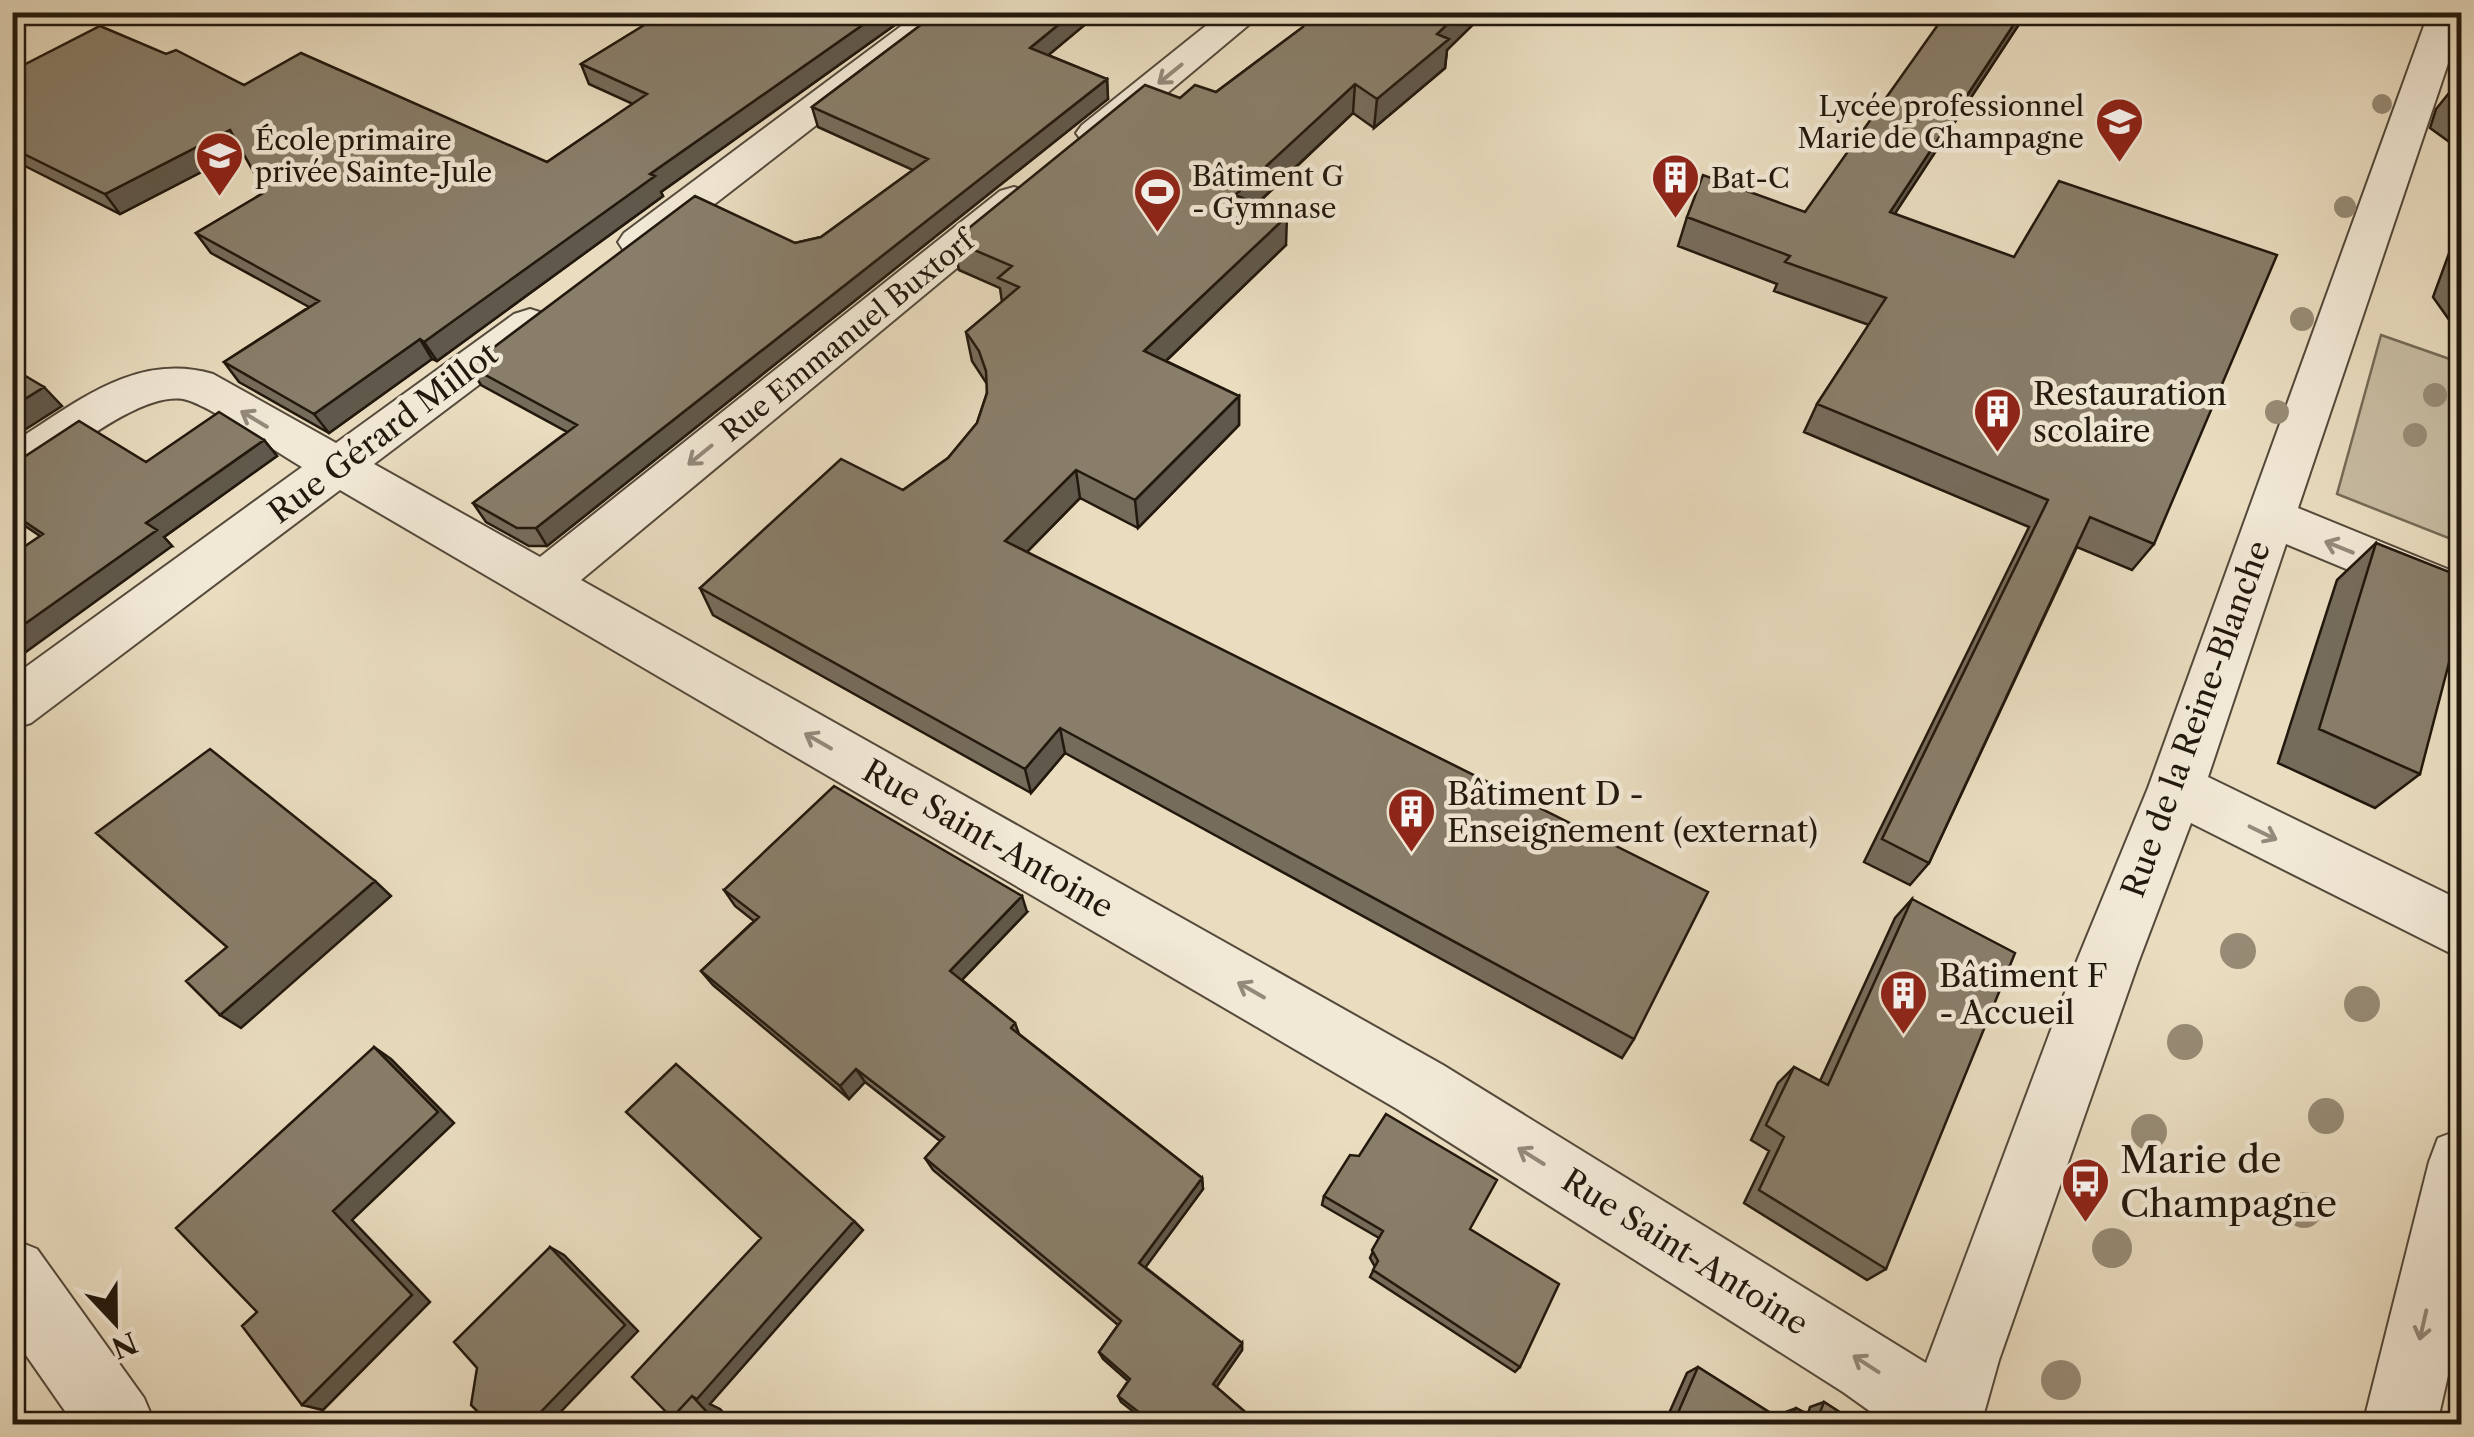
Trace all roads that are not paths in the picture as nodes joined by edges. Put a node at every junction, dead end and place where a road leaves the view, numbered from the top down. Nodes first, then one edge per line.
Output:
1 (944, 12) edge
2 (1246, 12) edge
3 (2446, 12) edge
4 (613, 261) edge
5 (566, 297) edge
6 (12, 467) edge
7 (338, 468) junction
8 (2268, 516) junction
9 (542, 583) junction
10 (2462, 597) edge
11 (12, 707) edge
12 (2176, 788) junction
13 (2462, 931) edge
14 (2462, 1162) edge
15 (12, 1274) edge
16 (1945, 1423) edge
17 (118, 1424) edge
18 (2400, 1424) edge

1 - 4 street
2 -> 9 street, Rue Emmanuel Buxtorf
3 - 8 street, Rue de la Reine-Blanche
5 - 7 street, Rue Gérard Millot
7 -> 6 street, Rue Saint-Antoine
7 - 9 street, Rue Saint-Antoine
7 - 11 street, Rue Gérard Millot
10 -> 8 street
8 - 12 street, Rue de la Reine-Blanche
16 -> 9 street, Rue Saint-Antoine
12 -> 13 street
12 - 16 street, Rue de la Reine-Blanche
14 -> 18 street
15 - 17 street

